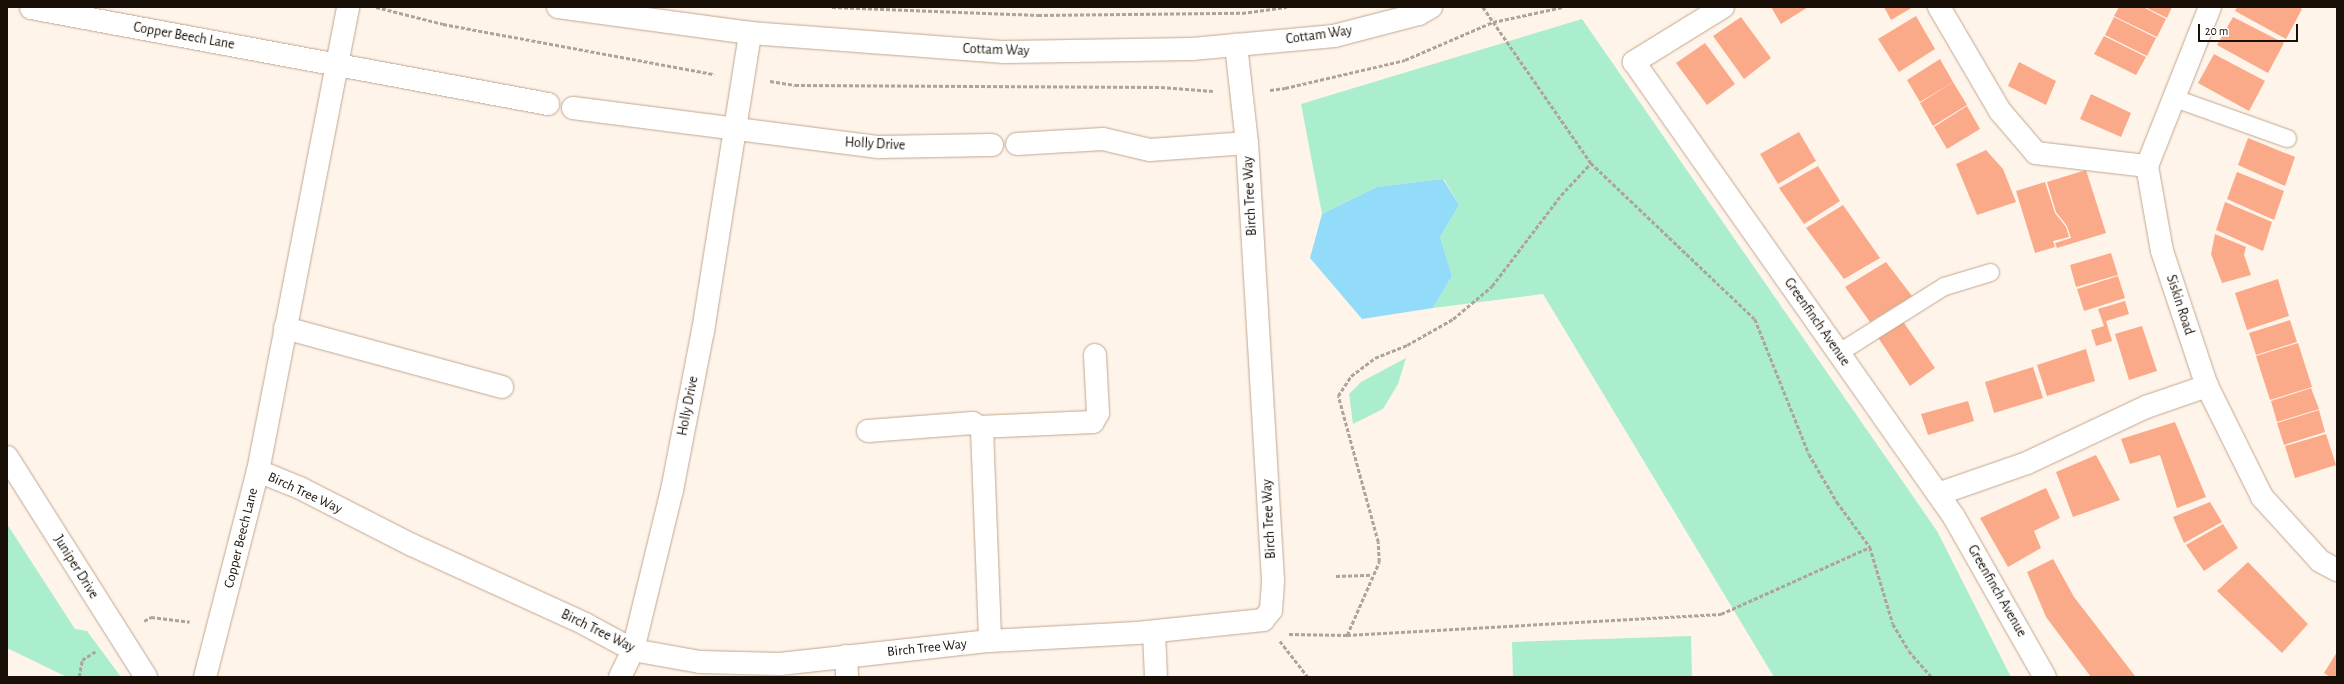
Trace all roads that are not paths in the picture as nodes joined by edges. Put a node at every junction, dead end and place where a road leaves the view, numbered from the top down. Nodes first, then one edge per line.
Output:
1 (348, 7) edge
2 (558, 7) edge
3 (1431, 7) edge
4 (1723, 7) edge
5 (1939, 7) edge
6 (2210, 7) edge
7 (31, 8) edge
8 (750, 33) junction
9 (1236, 45) junction
10 (337, 63) junction
11 (2175, 98) junction
12 (548, 104) dead end
13 (573, 108) dead end
14 (735, 130) junction
15 (2287, 138) dead end
16 (1247, 143) junction
17 (1016, 144) dead end
18 (992, 145) dead end
19 (2147, 166) junction
20 (1990, 272) dead end
21 (286, 328) junction
22 (1839, 352) junction
23 (1095, 355) dead end
24 (2207, 386) junction
25 (502, 387) dead end
26 (979, 427) junction
27 (868, 431) dead end
28 (7, 456) edge
29 (258, 471) junction
30 (1938, 494) junction
31 (2337, 570) edge
32 (1154, 632) junction
33 (990, 641) junction
34 (633, 650) junction
35 (846, 667) edge
36 (146, 677) edge
37 (205, 677) edge
38 (620, 677) edge
39 (1156, 677) edge
40 (2045, 677) edge

1 - 10 street, Copper Beech Lane
2 - 8 street, Cottam Way
3 - 9 street, Cottam Way
4 - 22 street, Greenfinch Avenue
5 - 19 street
6 - 11 street
7 - 10 street, Copper Beech Lane
8 - 9 street, Cottam Way
8 - 14 street, Holly Drive
9 - 16 street, Birch Tree Way
10 - 12 street, Copper Beech Lane
10 - 21 street, Copper Beech Lane
11 - 15 lane
11 - 19 street
13 - 14 street, Holly Drive
14 - 18 street, Holly Drive
14 - 34 street, Holly Drive
16 - 17 street, Birch Tree Way
16 - 32 street, Birch Tree Way
19 - 24 street, Siskin Road
20 - 22 lane
21 - 25 street
21 - 29 street, Copper Beech Lane
22 - 30 street, Greenfinch Avenue
23 - 26 street
24 - 30 street
24 - 31 street, Siskin Road
26 - 27 street
26 - 33 street
28 - 36 street, Juniper Drive
29 - 34 street, Birch Tree Way
29 - 37 street, Copper Beech Lane
30 - 40 street, Greenfinch Avenue
32 - 33 street, Birch Tree Way
32 - 39 street
33 - 35 street, Birch Tree Way
34 - 35 street, Birch Tree Way
34 - 38 street, Holly Drive

